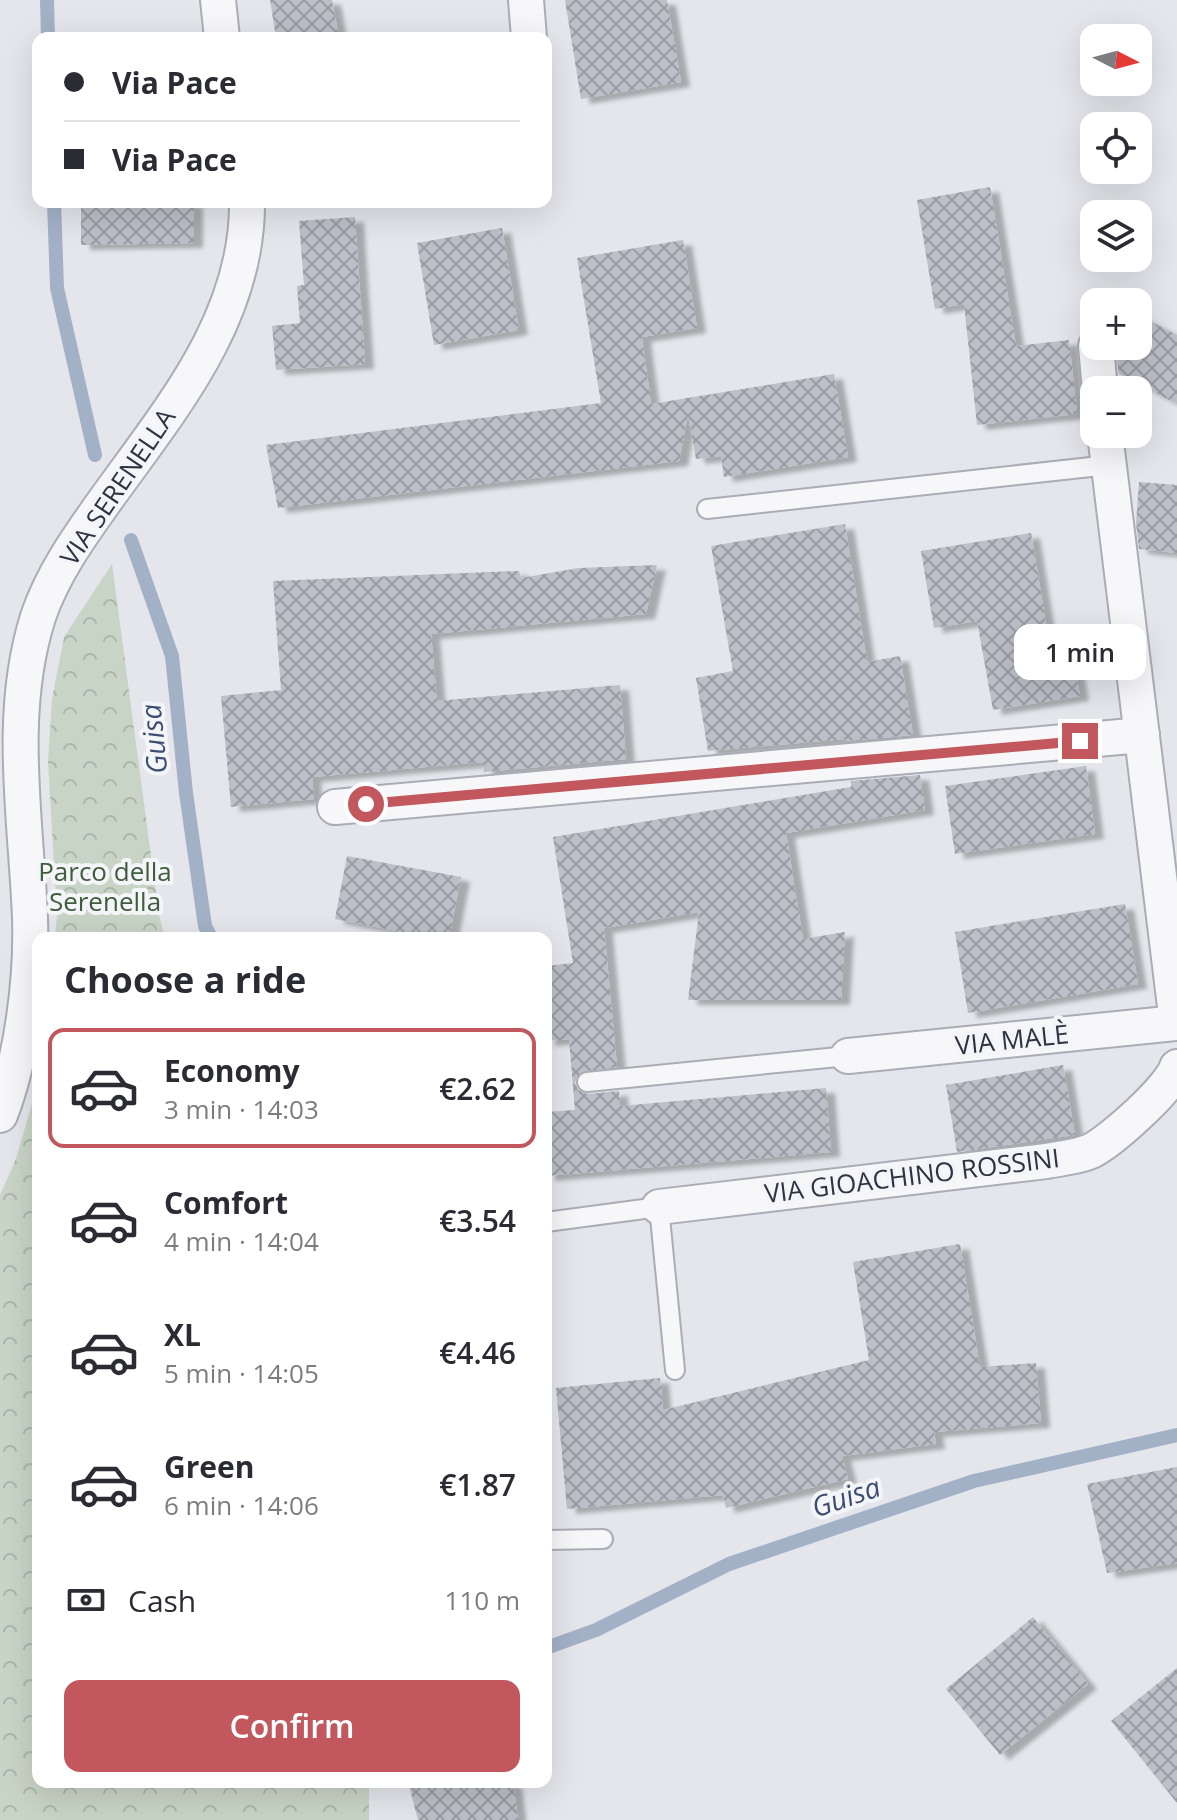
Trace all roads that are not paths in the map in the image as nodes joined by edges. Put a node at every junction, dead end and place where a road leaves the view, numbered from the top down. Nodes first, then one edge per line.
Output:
1 (218, 0) edge
2 (526, 0) edge
3 (221, 32) edge
4 (529, 32) edge
5 (247, 208) edge
6 (1107, 449) edge
7 (707, 509) dead end
8 (1142, 735) junction
9 (335, 807) dead end
10 (1177, 1023) edge
11 (848, 1056) joint
12 (1177, 1067) edge
13 (587, 1082) dead end
14 (0, 1115) edge
15 (659, 1207) junction
16 (552, 1221) edge
17 (675, 1370) dead end
18 (603, 1539) dead end
19 (552, 1540) edge

1 - 3 street
2 - 4 street
5 - 14 street, VIA SERENELLA
6 - 7 lane
6 - 8 street
8 - 9 street
8 - 10 street
10 - 11 street, VIA MALÈ
11 - 13 lane
12 - 15 street, VIA GIOACHINO ROSSINI
15 - 16 lane
15 - 17 lane
18 - 19 lane

